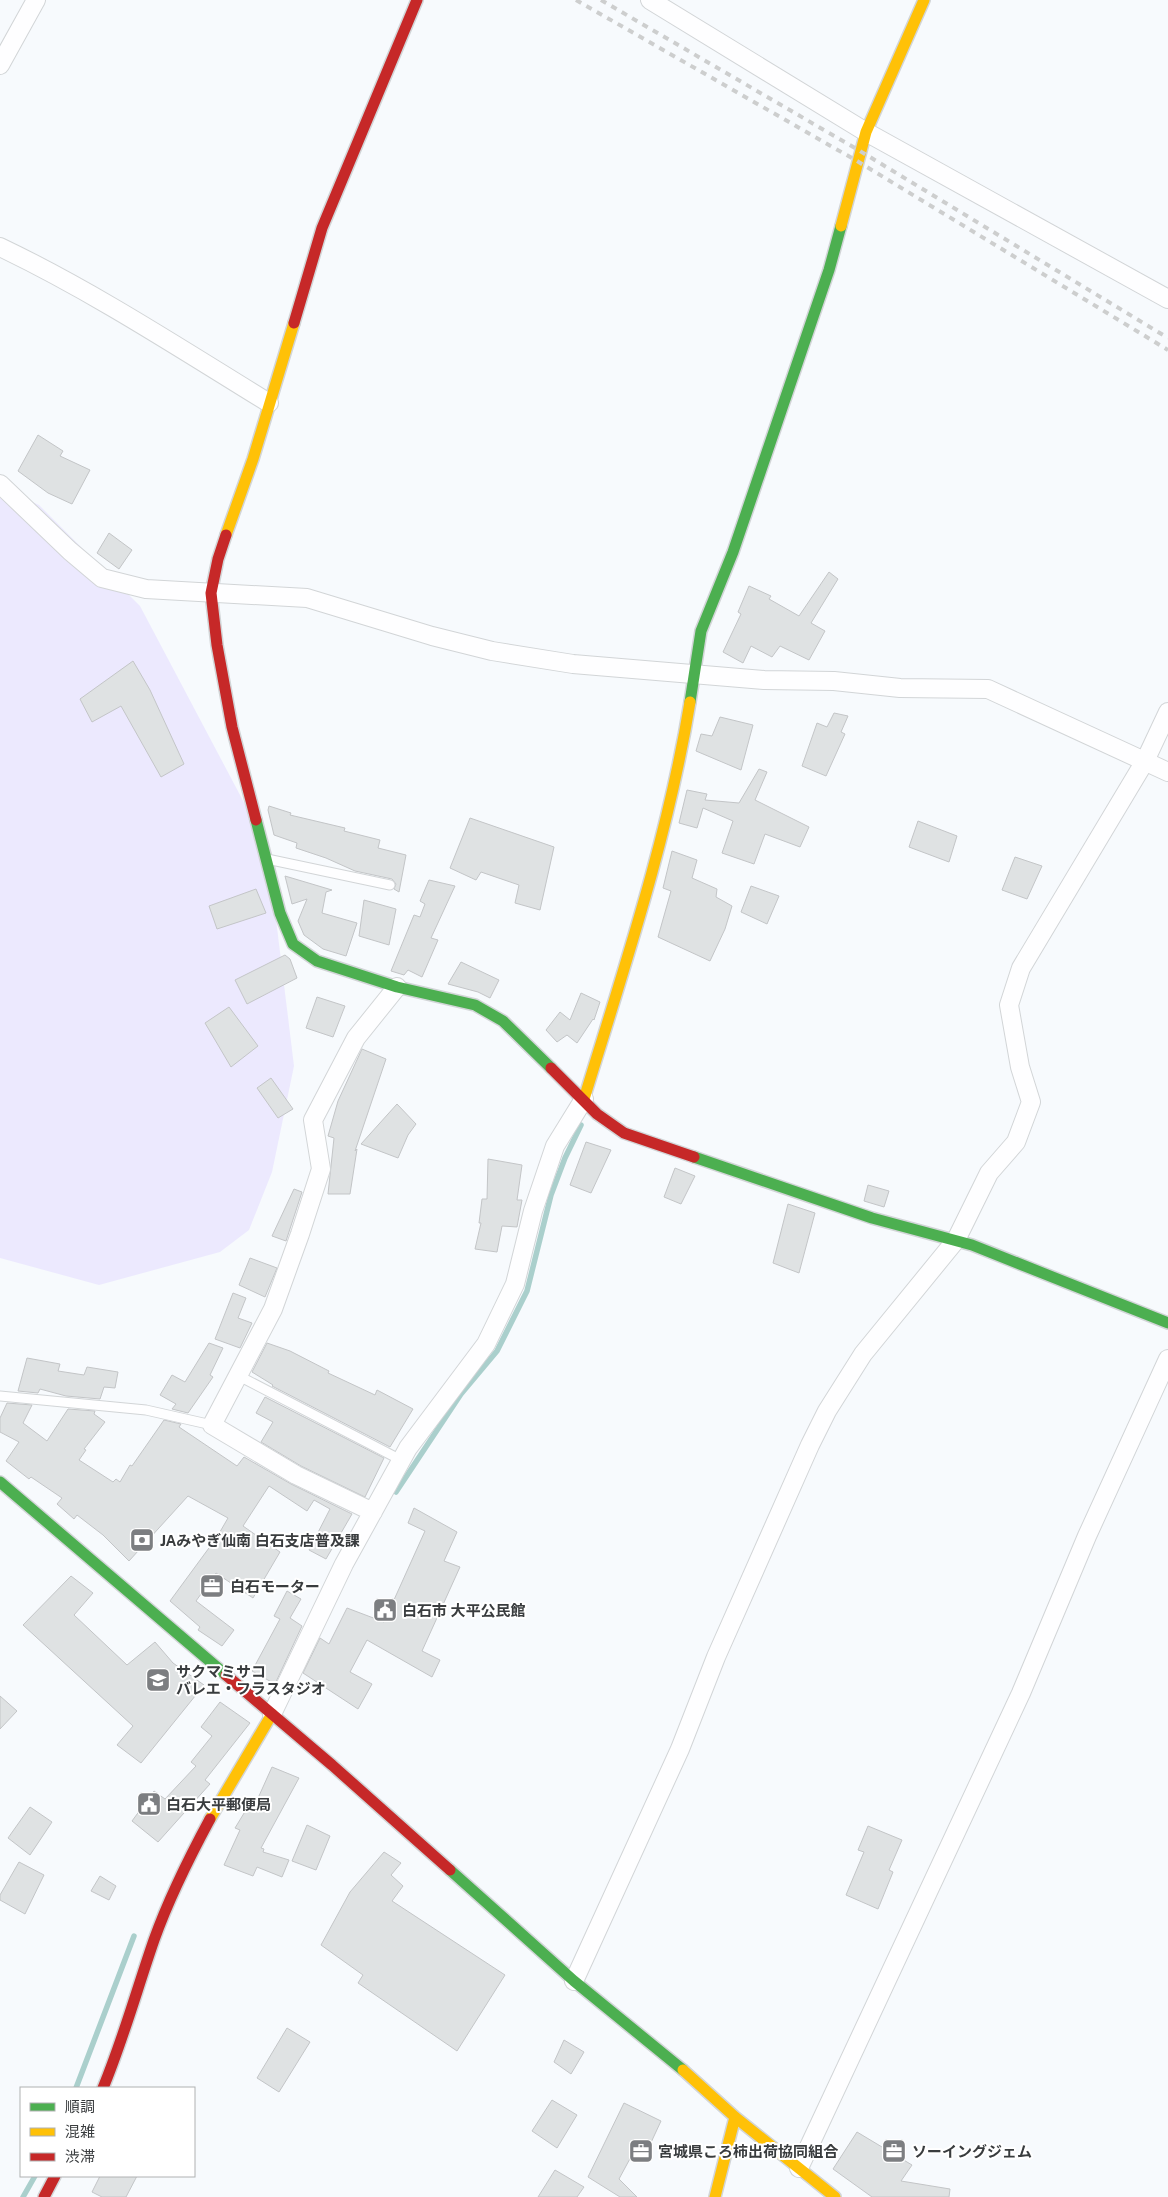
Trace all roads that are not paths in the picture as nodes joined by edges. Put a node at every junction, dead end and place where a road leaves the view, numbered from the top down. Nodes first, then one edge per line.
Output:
1 (36, 0) edge
2 (417, 0) edge
3 (650, 0) edge
4 (924, 0) edge
5 (0, 64) edge
6 (866, 132) junction
7 (0, 247) edge
8 (1168, 299) edge
9 (269, 404) junction
10 (0, 484) edge
11 (211, 594) junction
12 (693, 676) junction
13 (1168, 712) edge
14 (1145, 761) junction
15 (1168, 772) edge
16 (266, 859) junction
17 (390, 885) dead end
18 (397, 987) junction
19 (584, 1098) junction
20 (956, 1240) junction
21 (1168, 1323) edge
22 (1168, 1359) edge
23 (237, 1375) junction
24 (0, 1396) edge
25 (212, 1425) junction
26 (401, 1460) junction
27 (0, 1482) edge
28 (373, 1512) junction
29 (272, 1714) junction
30 (574, 1981) junction
31 (103, 2087) edge
32 (735, 2117) junction
33 (799, 2168) junction
34 (54, 2177) edge
35 (44, 2197) edge
36 (715, 2197) edge
37 (835, 2197) edge

1 - 5 street
2 - 9 street
3 - 6 street
4 - 6 street
6 - 8 street
6 - 12 street
7 - 9 street
9 - 11 street
10 - 11 street
11 - 12 street
11 - 16 street
12 - 14 street
12 - 19 street
13 - 14 street
14 - 15 street
14 - 20 street
16 - 17 lane
16 - 18 street
18 - 19 street
18 - 23 street
19 - 20 street
19 - 26 street
20 - 21 street
20 - 30 street
22 - 33 street
23 - 25 street
23 - 26 lane
24 - 25 lane
25 - 28 street
26 - 28 street
27 - 29 street
28 - 29 street
29 - 30 street
29 - 31 street
30 - 32 street
32 - 33 street
32 - 36 street
33 - 37 street
34 - 35 street

